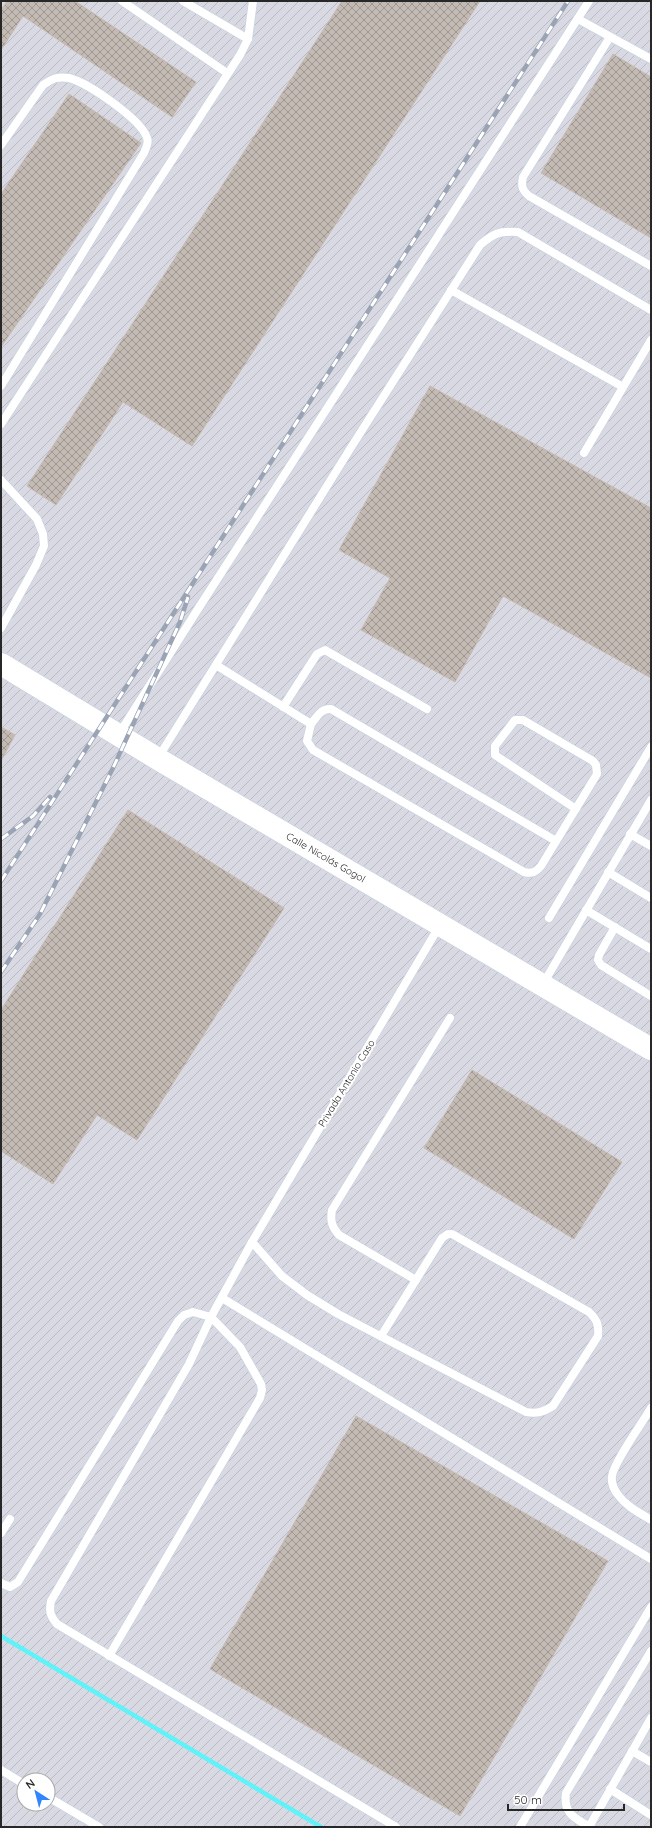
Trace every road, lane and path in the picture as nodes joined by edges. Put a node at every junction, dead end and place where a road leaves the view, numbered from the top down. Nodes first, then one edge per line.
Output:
1 (122, 1) edge
2 (182, 1) edge
3 (253, 1) edge
4 (589, 1) edge
5 (578, 19) junction
6 (610, 37) junction
7 (248, 39) junction
8 (651, 58) edge
9 (227, 73) junction
10 (1, 145) edge
11 (651, 266) edge
12 (451, 290) junction
13 (651, 310) edge
14 (651, 340) edge
15 (1, 386) edge
16 (623, 387) junction
17 (1, 424) edge
18 (584, 453) dead end
19 (1, 480) edge
20 (1, 628) edge
21 (1, 664) edge
22 (216, 665) junction
23 (283, 707) junction
24 (427, 709) dead end
25 (311, 724) junction
26 (118, 735) junction
27 (651, 747) edge
28 (158, 759) junction
29 (651, 800) edge
30 (576, 809) junction
31 (630, 834) junction
32 (556, 841) junction
33 (651, 846) edge
34 (608, 872) junction
35 (651, 898) edge
36 (586, 910) junction
37 (549, 918) dead end
38 (441, 924) junction
39 (615, 927) junction
40 (651, 948) edge
41 (543, 984) junction
42 (651, 996) edge
43 (450, 1018) dead end
44 (651, 1049) edge
45 (252, 1242) junction
46 (416, 1280) junction
47 (222, 1298) junction
48 (211, 1317) junction
49 (381, 1336) junction
50 (651, 1408) edge
51 (10, 1519) dead end
52 (651, 1520) edge
53 (1, 1533) edge
54 (651, 1559) edge
55 (1, 1583) edge
56 (651, 1607) edge
57 (651, 1651) edge
58 (108, 1656) junction
59 (651, 1718) edge
60 (632, 1751) junction
61 (651, 1762) edge
62 (1, 1770) edge
63 (16, 1779) edge
64 (610, 1789) junction
65 (56, 1802) edge
66 (651, 1815) edge
67 (99, 1827) edge
68 (396, 1827) edge
69 (520, 1827) edge
70 (589, 1827) edge

1 - 9 lane
2 - 7 lane
3 - 7 lane
4 - 5 lane
5 - 6 lane
5 - 26 lane
6 - 8 lane
6 - 11 lane
7 - 9 lane
9 - 17 lane
10 - 15 lane
12 - 13 lane
12 - 16 lane
12 - 22 lane
14 - 16 lane
16 - 18 lane
19 - 20 lane
21 - 26 street, Calle Nicolás Gogol
22 - 23 lane
22 - 28 lane
23 - 24 lane
23 - 25 lane
25 - 32 lane
25 - 32 lane
26 - 28 street, Calle Nicolás Gogol
27 - 37 lane
28 - 38 street, Calle Nicolás Gogol
29 - 31 lane
30 - 30 lane
30 - 32 lane
31 - 33 lane
31 - 34 lane
34 - 35 lane
34 - 36 lane
36 - 39 lane
36 - 41 lane
38 - 41 street, Calle Nicolás Gogol
38 - 45 lane, Privada Antonio Caso
39 - 40 lane
39 - 42 lane
41 - 44 street, Calle Nicolás Gogol
43 - 46 lane
45 - 47 lane, Privada Antonio Caso
45 - 49 lane
46 - 49 lane
46 - 49 lane
47 - 48 lane, Privada Antonio Caso
47 - 54 lane
48 - 55 lane
48 - 58 lane
48 - 58 lane, Privada Antonio Caso
50 - 52 lane
51 - 53 lane
56 - 69 lane
57 - 70 lane
58 - 68 lane, Privada Antonio Caso
59 - 60 lane
60 - 61 lane
60 - 64 lane
62 - 63 lane
64 - 66 lane
64 - 70 lane
65 - 67 lane

